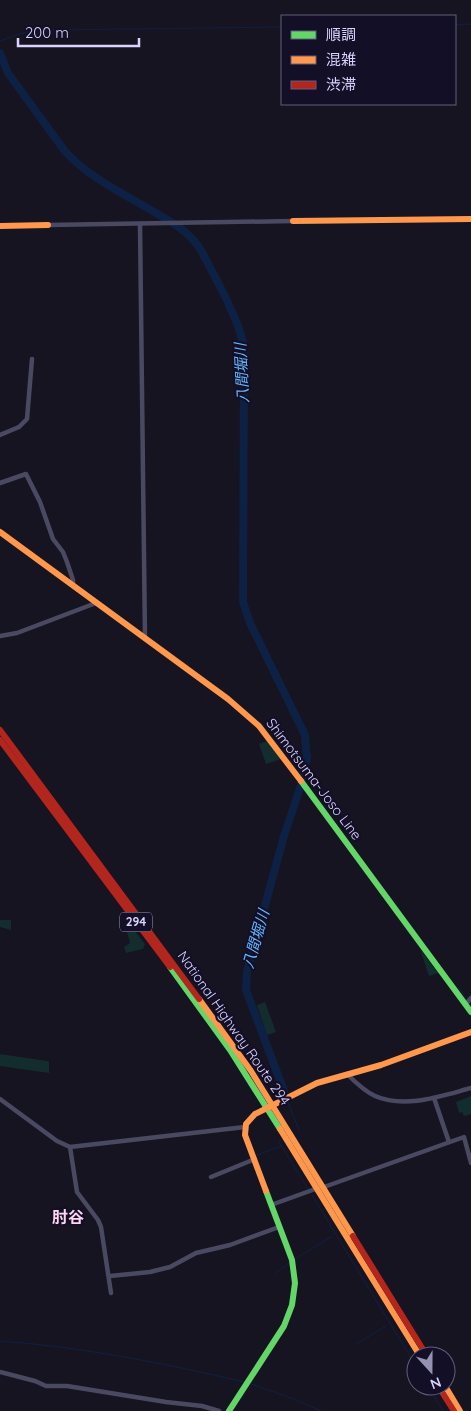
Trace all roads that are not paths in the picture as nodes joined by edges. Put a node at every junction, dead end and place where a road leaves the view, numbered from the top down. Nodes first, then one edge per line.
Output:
1 (471, 219) edge
2 (293, 221) joint
3 (140, 224) junction
4 (48, 225) joint
5 (0, 226) edge
6 (32, 359) dead end
7 (0, 435) edge
8 (0, 483) edge
9 (0, 532) edge
10 (73, 586) junction
11 (96, 603) junction
12 (0, 636) edge
13 (145, 639) junction
14 (0, 730) edge
15 (0, 740) edge
16 (469, 1001) edge
17 (471, 1012) edge
18 (471, 1032) edge
19 (346, 1074) junction
20 (471, 1088) edge
21 (434, 1098) junction
22 (0, 1099) edge
23 (271, 1106) junction
24 (245, 1127) junction
25 (449, 1142) junction
26 (70, 1147) junction
27 (254, 1159) junction
28 (471, 1163) edge
29 (211, 1177) dead end
30 (321, 1188) junction
31 (271, 1205) junction
32 (279, 1227) junction
33 (110, 1276) junction
34 (111, 1293) dead end
35 (414, 1346) edge
36 (421, 1346) edge
37 (0, 1372) edge
38 (444, 1396) edge
39 (451, 1396) edge
40 (232, 1410) edge
41 (219, 1411) edge
42 (454, 1411) edge
43 (460, 1411) edge

1 - 2 main road
2 - 3 street
3 - 4 street
3 - 13 street
4 - 5 main road
6 - 7 street
8 - 10 street
9 - 10 main road, Shimotsuma-Joso Line
10 - 11 main road, Shimotsuma-Joso Line
11 - 12 street
11 - 13 main road, Shimotsuma-Joso Line
13 - 16 main road, Shimotsuma-Joso Line
14 - 23 main road, National Highway Route 294 / 294
15 - 23 main road, National Highway Route 294 / 294
16 - 17 main road, Shimotsuma-Joso Line
18 - 19 main road
19 - 21 street
19 - 23 main road
20 - 21 street
21 - 25 street
22 - 26 street
23 - 24 main road
23 - 30 main road, National Highway Route 294 / 294
24 - 26 street
24 - 27 main road
25 - 28 street
25 - 30 street
26 - 33 street
27 - 29 street
27 - 31 main road
30 - 31 street
30 - 35 main road, National Highway Route 294 / 294
30 - 36 main road, National Highway Route 294 / 294
31 - 32 main road
32 - 33 street
32 - 40 main road
33 - 34 street
37 - 41 street
38 - 42 main road
39 - 43 main road

